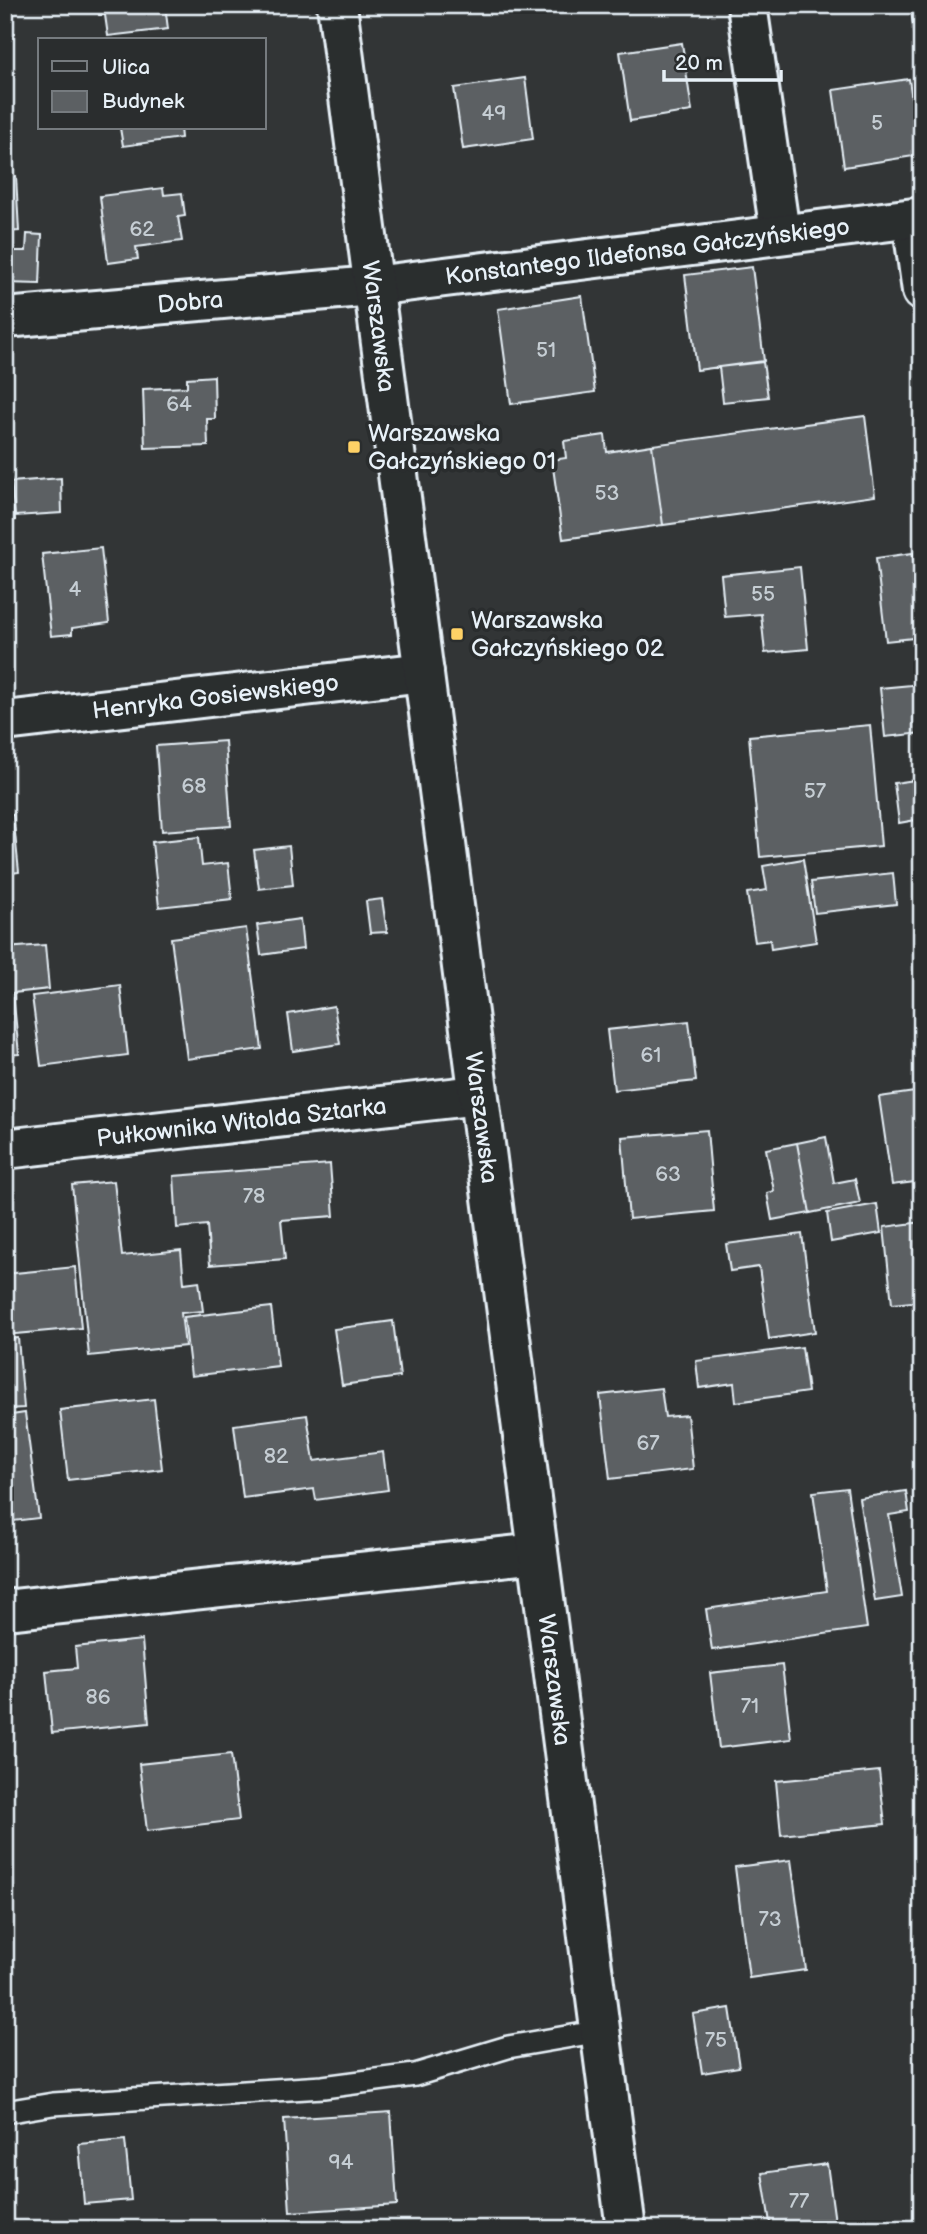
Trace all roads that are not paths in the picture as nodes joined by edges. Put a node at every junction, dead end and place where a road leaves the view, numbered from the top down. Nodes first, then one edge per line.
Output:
1 (337, 5) edge
2 (747, 5) edge
3 (917, 218) edge
4 (780, 233) junction
5 (373, 285) junction
6 (922, 290) edge
7 (5, 318) edge
8 (424, 672) junction
9 (5, 721) edge
10 (478, 1095) junction
11 (5, 1149) edge
12 (538, 1553) junction
13 (5, 1610) edge
14 (601, 2031) junction
15 (5, 2112) edge
16 (626, 2229) edge

1 - 5 street, Warszawska
2 - 4 street
3 - 4 street, Konstantego Ildefonsa Gałczyńskiego
3 - 6 street
4 - 5 street, Konstantego Ildefonsa Gałczyńskiego
5 - 7 street, Dobra
5 - 8 street, Warszawska
8 - 9 street, Henryka Gosiewskiego
8 - 10 street, Warszawska
10 - 11 street, Pułkownika Witolda Sztarka
10 - 12 street, Warszawska
12 - 13 street
12 - 14 street, Warszawska
14 - 15 lane
14 - 16 street, Warszawska

